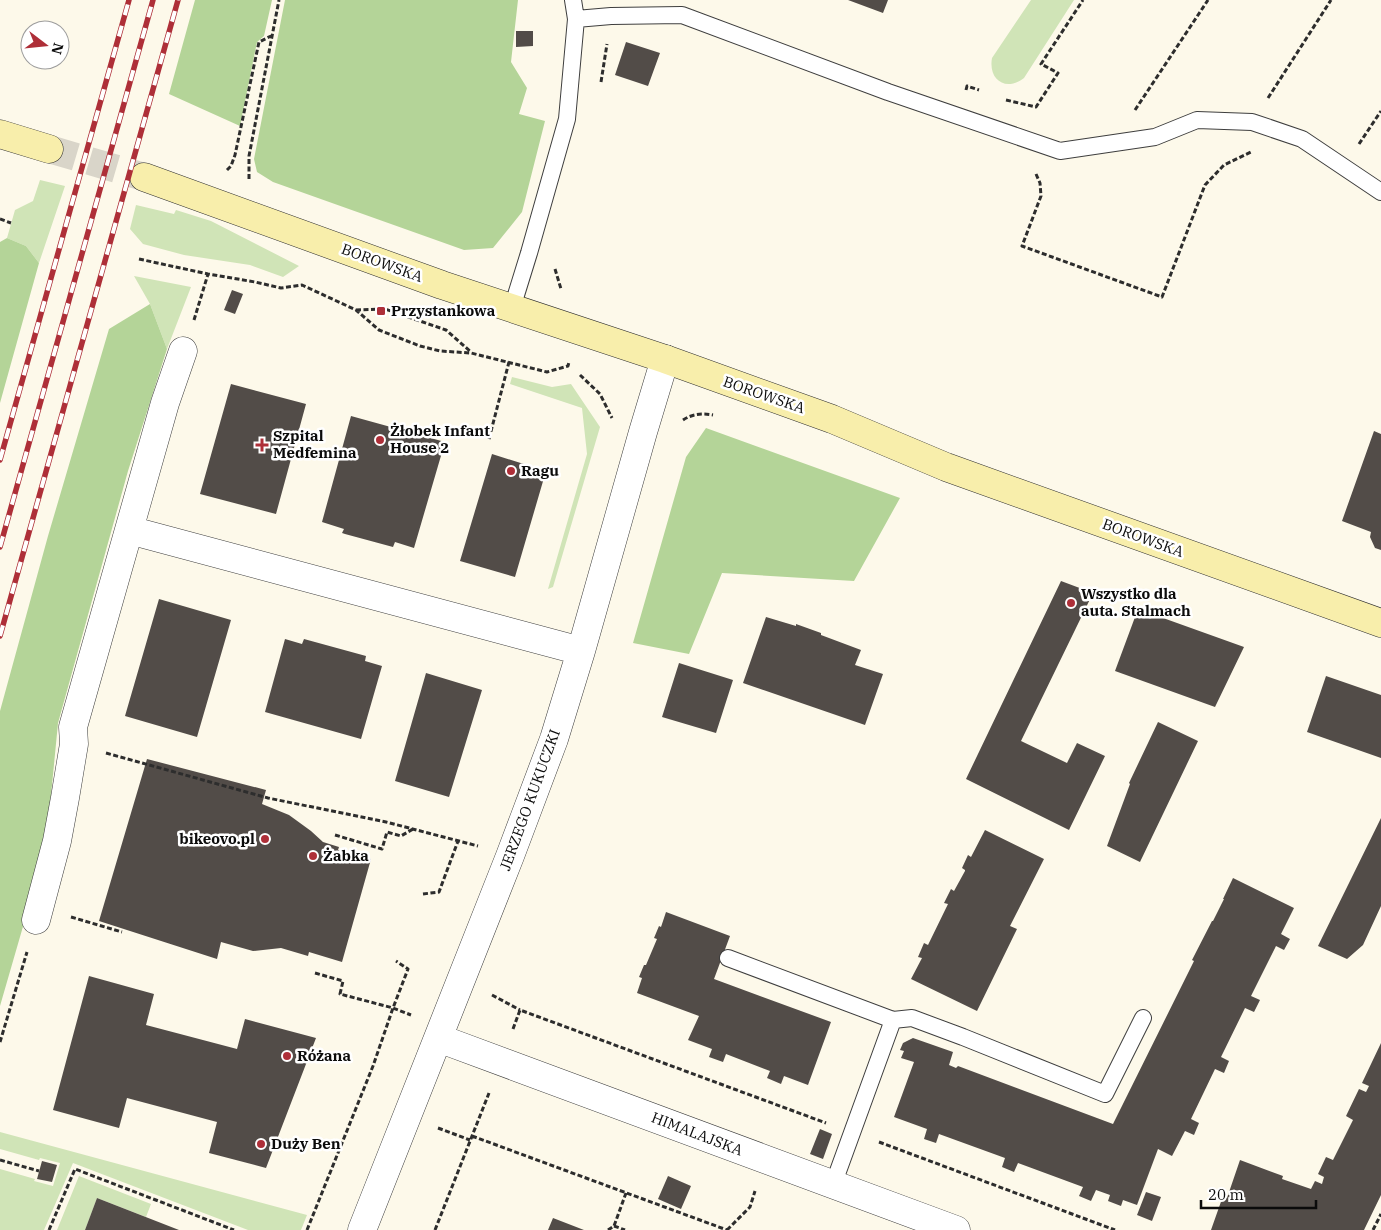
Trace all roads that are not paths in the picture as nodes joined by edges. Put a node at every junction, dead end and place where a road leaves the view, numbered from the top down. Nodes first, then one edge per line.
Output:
1 (573, 0) edge
2 (576, 19) junction
3 (0, 134) edge
4 (49, 148) tunnel mouth
5 (144, 178) tunnel mouth
6 (1381, 192) edge
7 (512, 308) junction
8 (183, 351) road end
9 (665, 359) junction
10 (130, 530) junction
11 (1381, 623) edge
12 (581, 651) junction
13 (36, 920) road end
14 (728, 958) dead end
15 (1143, 1018) dead end
16 (893, 1020) junction
17 (440, 1032) junction
18 (834, 1185) junction
19 (362, 1230) edge
20 (956, 1230) edge

1 - 2 lane
2 - 6 lane
2 - 7 lane
3 - 4 street
5 - 7 street, BOROWSKA
7 - 9 street, BOROWSKA
8 - 10 street
9 - 11 street, BOROWSKA
9 - 12 street, JERZEGO KUKUCZKI
10 - 12 street
10 - 13 street
12 - 17 street, JERZEGO KUKUCZKI
14 - 16 lane
15 - 16 lane
16 - 18 lane
17 - 18 street, HIMALAJSKA
17 - 19 street, JERZEGO KUKUCZKI
18 - 20 street, HIMALAJSKA

